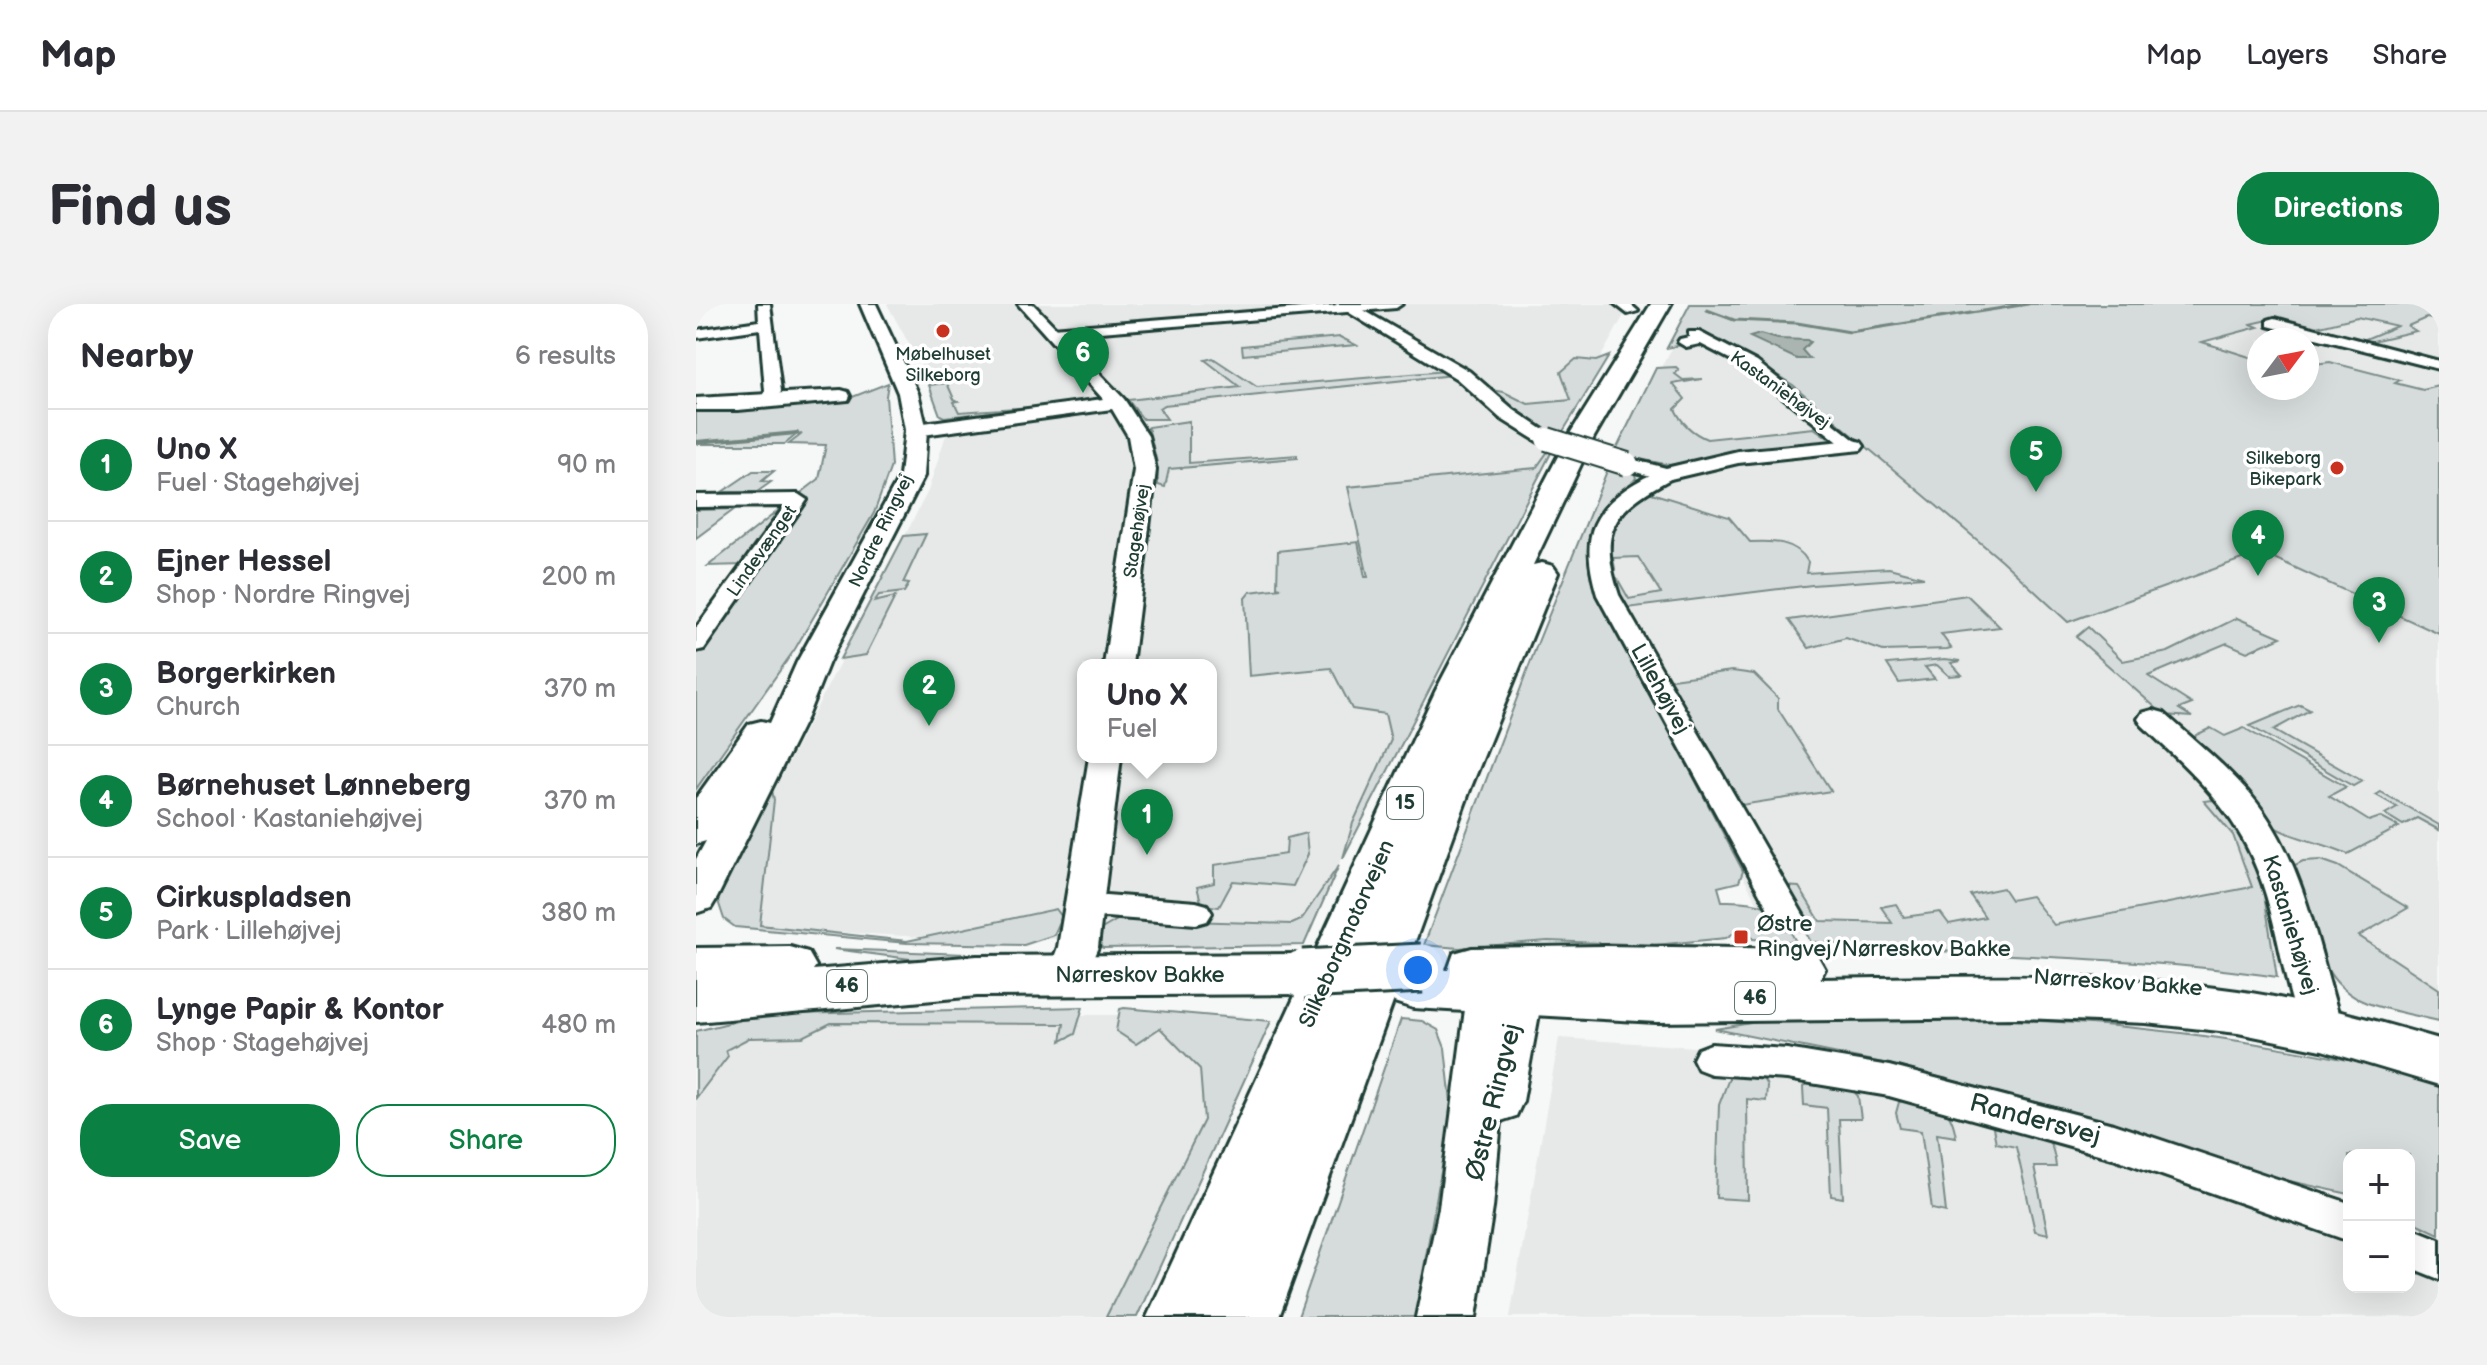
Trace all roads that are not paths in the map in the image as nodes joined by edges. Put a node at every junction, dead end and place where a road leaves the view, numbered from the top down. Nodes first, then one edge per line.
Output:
1 (764, 304) edge
2 (868, 304) edge
3 (1025, 304) edge
4 (1396, 304) edge
5 (1346, 306) edge
6 (1638, 306) edge
7 (2280, 321) dead end
8 (766, 324) junction
9 (1690, 330) edge
10 (1052, 332) junction
11 (696, 334) edge
12 (2439, 365) edge
13 (841, 396) dead end
14 (770, 402) junction
15 (1117, 403) junction
16 (696, 404) edge
17 (916, 430) junction
18 (1854, 446) joint
19 (1666, 474) junction
20 (696, 501) edge
21 (696, 644) edge
22 (1119, 659) edge
23 (813, 662) junction
24 (771, 717) junction
25 (2153, 719) dead end
26 (1104, 763) edge
27 (696, 831) edge
28 (696, 861) edge
29 (696, 898) edge
30 (1083, 908) junction
31 (1196, 913) dead end
32 (1789, 918) dead end
33 (696, 967) edge
34 (1067, 975) junction
35 (977, 976) junction
36 (1509, 984) junction
37 (696, 1001) edge
38 (2318, 1017) junction
39 (2439, 1038) edge
40 (1711, 1059) dead end
41 (2439, 1062) edge
42 (2346, 1221) edge
43 (2415, 1249) edge
44 (2439, 1259) edge
45 (1181, 1317) edge
46 (1245, 1317) edge
47 (1446, 1317) edge

1 - 8 street
2 - 17 main road, Nordre Ringvej
3 - 10 street, Stagehøjvej
4 - 5 street
5 - 10 street
5 - 19 street, Lillehøjvej, bridge
6 - 45 main road, Silkeborgmotorvejen / 15
7 - 12 street
8 - 11 street
8 - 14 street
9 - 18 street, Kastaniehøjvej
9 - 46 main road, Silkeborgmotorvejen / 15
10 - 15 street, Stagehøjvej
13 - 14 street
14 - 16 street
15 - 17 street
15 - 22 street, Stagehøjvej
17 - 23 main road, Nordre Ringvej
18 - 19 street, Lillehøjvej
19 - 32 street, Lillehøjvej
20 - 21 street, Lindevænget
23 - 24 main road, Nordre Ringvej
23 - 29 main road, Nordre Ringvej
24 - 27 main road, Nordre Ringvej
24 - 28 main road
25 - 38 street, Kastaniehøjvej
26 - 30 street
30 - 31 street
30 - 34 street
33 - 35 main road, Nørreskov Bakke / 46
34 - 35 main road, Nørreskov Bakke / 46
34 - 36 main road, Nørreskov Bakke / 46, bridge
35 - 37 main road, Nørreskov Bakke / 46
36 - 38 main road, Nørreskov Bakke / 46
36 - 38 main road, Nørreskov Bakke / 46
36 - 47 main road, Østre Ringvej
38 - 39 main road, Nørreskov Bakke / 46
38 - 41 main road, Nørreskov Bakke / 46
40 - 42 street, Randersvej
43 - 44 street

